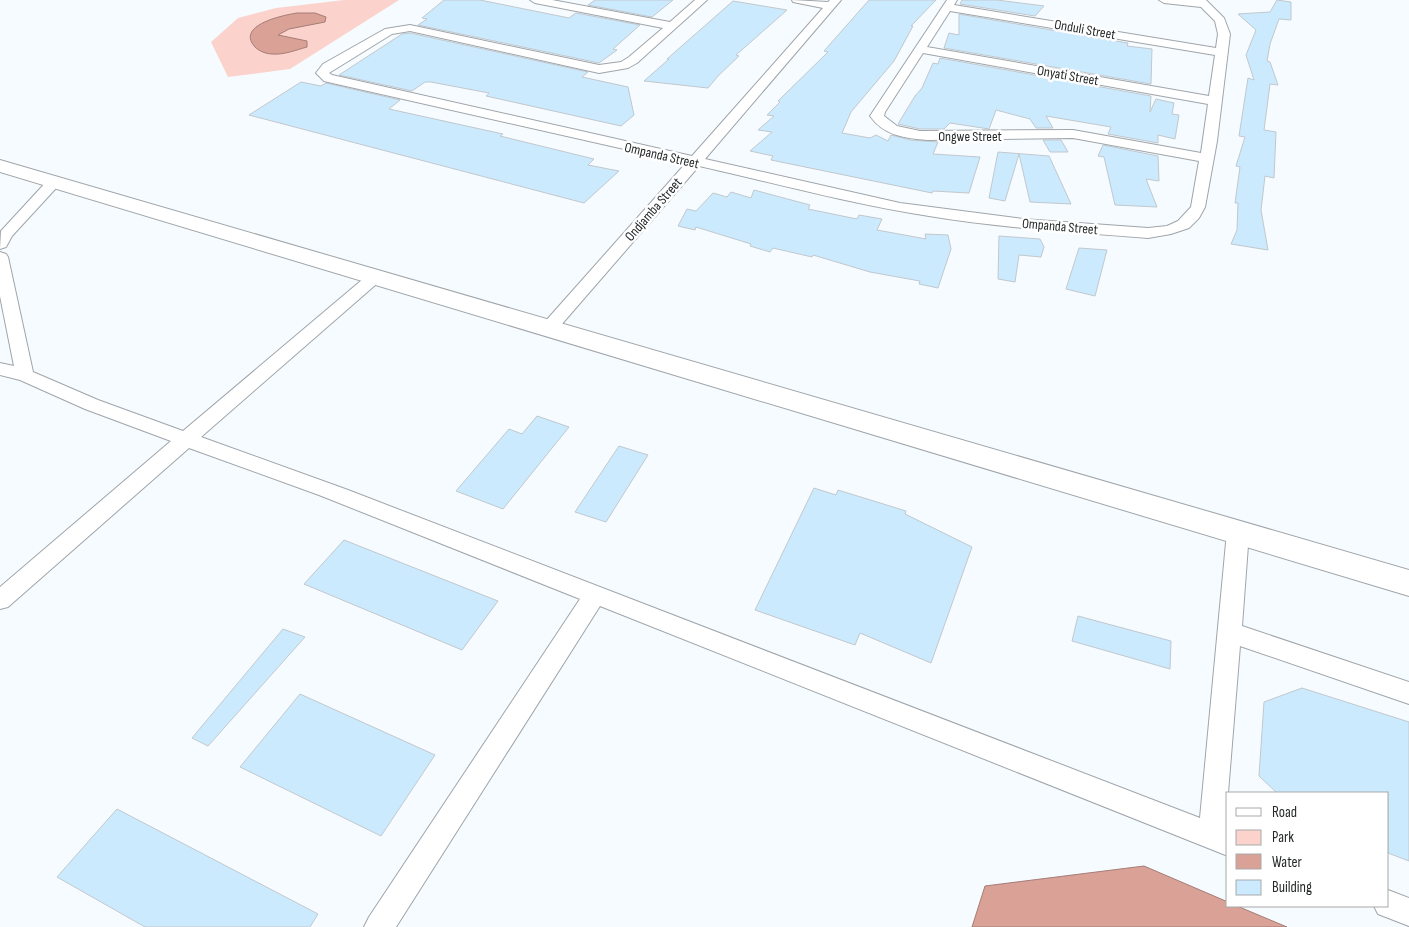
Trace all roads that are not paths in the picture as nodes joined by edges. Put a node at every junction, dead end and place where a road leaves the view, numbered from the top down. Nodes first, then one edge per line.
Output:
1 (535, 0) edge
2 (702, 0) edge
3 (797, 0) edge
4 (1164, 0) edge
5 (1202, 2) edge
6 (834, 3) edge
7 (950, 3) edge
8 (672, 26) junction
9 (921, 49) junction
10 (1221, 52) junction
11 (1215, 101) junction
12 (1207, 158) junction
13 (694, 162) junction
14 (0, 166) edge
15 (53, 183) junction
16 (0, 244) edge
17 (0, 256) edge
18 (375, 277) junction
19 (549, 328) junction
20 (0, 369) edge
21 (25, 376) junction
22 (184, 440) junction
23 (1238, 532) junction
24 (1409, 583) edge
25 (594, 596) junction
26 (0, 600) edge
27 (1229, 632) junction
28 (1409, 693) edge
29 (1220, 839) edge
30 (1389, 904) edge
31 (1409, 912) edge
32 (379, 927) edge

1 - 8 street
2 - 8 street, Ompanda Street
3 - 6 street
4 - 5 street
5 - 10 street, Ompanda Street
6 - 13 street, Ondjamba Street
7 - 9 street, Ongwe Street
7 - 10 street, Onduli Street
8 - 13 street, Ompanda Street
9 - 11 street, Onyati Street
9 - 12 street, Ongwe Street
10 - 11 street, Ompanda Street
11 - 12 street, Ompanda Street
12 - 13 street, Ompanda Street
13 - 19 street, Ondjamba Street
14 - 15 main road
15 - 16 street
15 - 18 main road
17 - 21 street
18 - 19 main road
18 - 22 street
19 - 23 main road
20 - 21 street
21 - 22 street
22 - 25 street
22 - 26 street
23 - 24 main road
23 - 27 street
25 - 29 street
25 - 32 street
27 - 28 street
27 - 29 street
30 - 31 street

